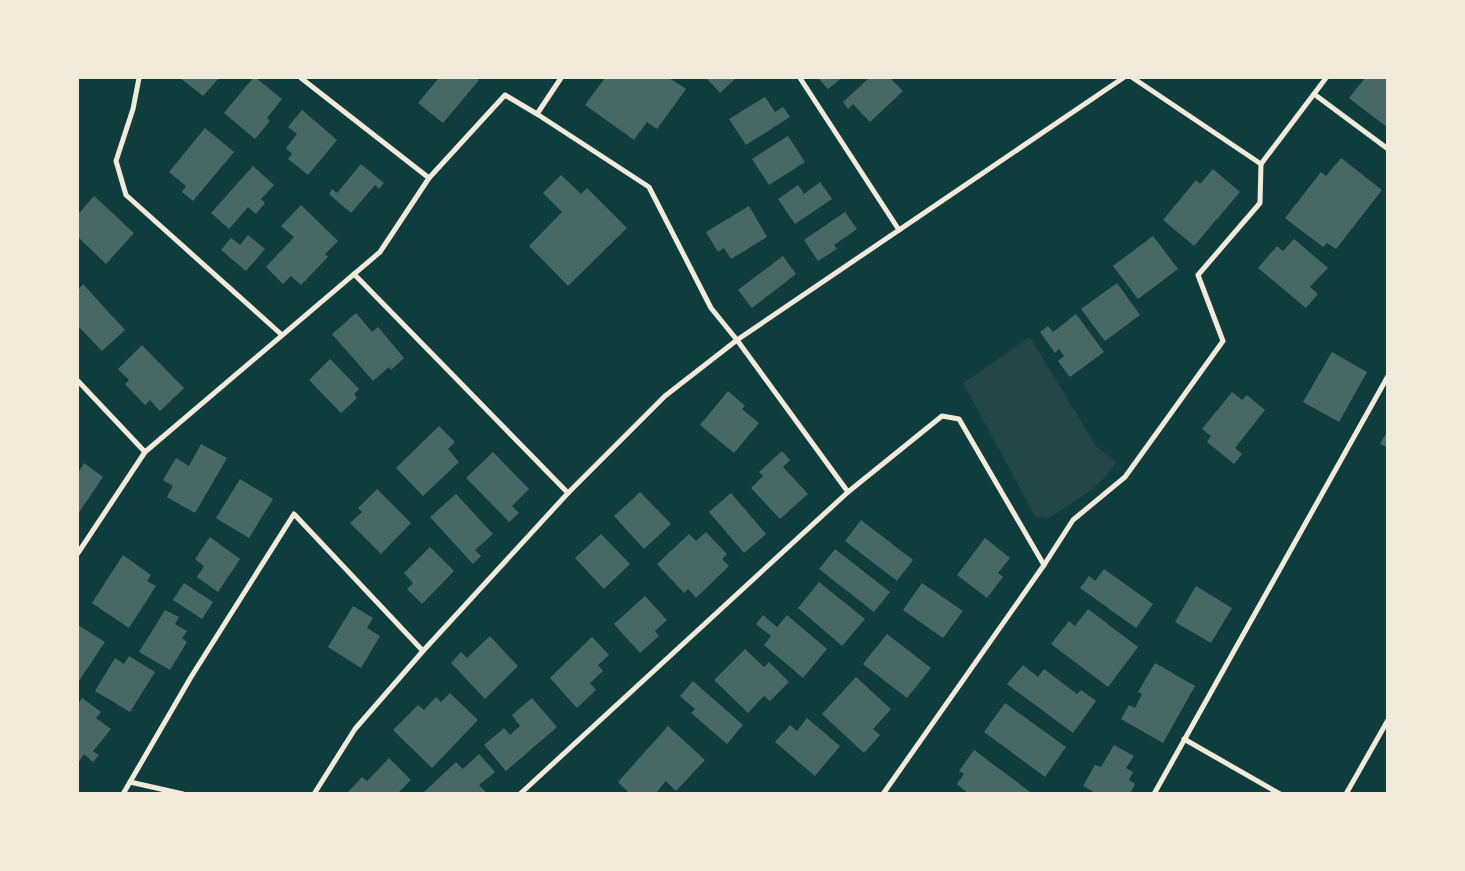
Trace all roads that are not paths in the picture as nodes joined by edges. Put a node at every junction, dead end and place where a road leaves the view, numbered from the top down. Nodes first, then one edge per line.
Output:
1 (139, 78) edge
2 (301, 78) edge
3 (561, 78) edge
4 (800, 78) edge
5 (1123, 78) edge
6 (1133, 78) edge
7 (1326, 78) edge
8 (1314, 94) junction
9 (537, 114) junction
10 (1388, 149) edge
11 (1261, 164) junction
12 (429, 178) junction
13 (899, 230) junction
14 (354, 274) junction
15 (282, 334) junction
16 (737, 340) junction
17 (1388, 376) edge
18 (78, 381) edge
19 (146, 452) junction
20 (848, 492) junction
21 (568, 493) junction
22 (78, 553) edge
23 (1044, 565) junction
24 (423, 651) junction
25 (1388, 720) edge
26 (1184, 740) junction
27 (130, 782) junction
28 (122, 794) edge
29 (183, 794) edge
30 (314, 794) edge
31 (520, 794) edge
32 (882, 794) edge
33 (1154, 794) edge
34 (1280, 794) edge
35 (1346, 794) edge

1 - 15 street
2 - 12 street
3 - 9 street
4 - 13 street
5 - 13 street
6 - 11 street
7 - 8 street
8 - 10 street
8 - 11 street
9 - 12 street
9 - 16 street
11 - 23 street
12 - 14 street
13 - 16 street
14 - 15 street
14 - 21 street
15 - 19 street
16 - 20 street
16 - 21 street
17 - 26 street
18 - 19 street
19 - 22 street
20 - 23 street
20 - 31 street
21 - 24 street
23 - 32 street
24 - 27 street
24 - 30 street
25 - 35 street
26 - 33 street
26 - 34 street
27 - 28 street
27 - 29 street

